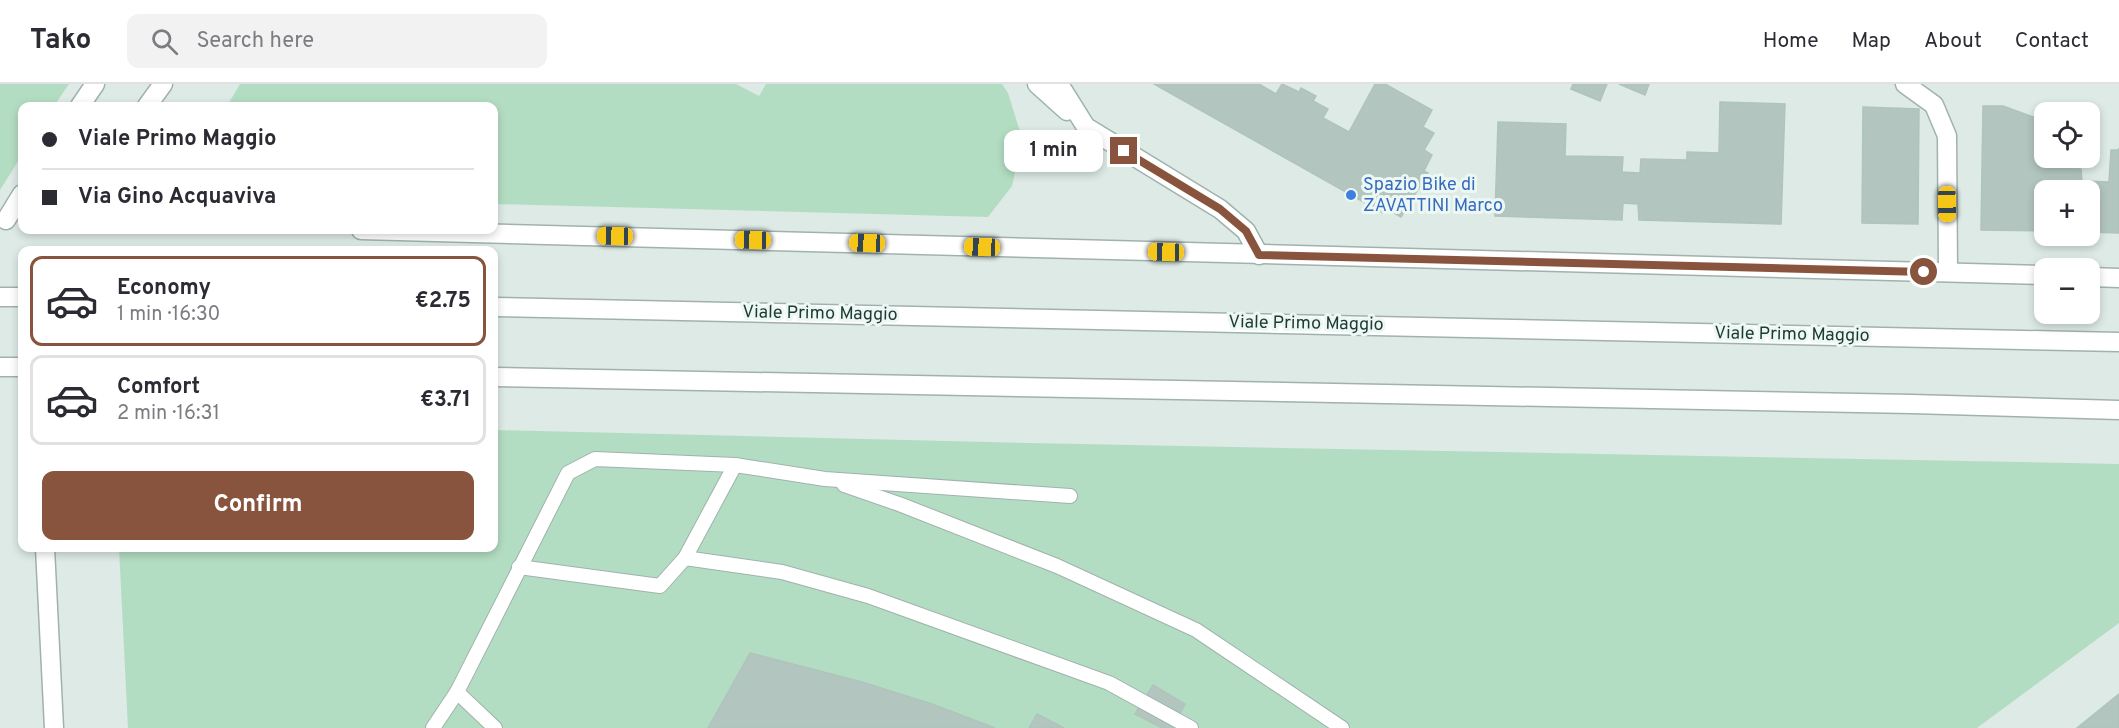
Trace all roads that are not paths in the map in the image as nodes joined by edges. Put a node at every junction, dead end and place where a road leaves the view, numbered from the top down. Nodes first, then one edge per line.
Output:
1 (95, 84) edge
2 (163, 84) edge
3 (1037, 84) edge
4 (1059, 84) edge
5 (1905, 84) edge
6 (83, 102) edge
7 (150, 102) edge
8 (1086, 128) junction
9 (18, 202) edge
10 (9, 220) edge
11 (498, 234) edge
12 (1259, 255) junction
13 (1948, 272) junction
14 (2034, 275) edge
15 (2100, 277) edge
16 (2119, 278) edge
17 (0, 297) edge
18 (18, 297) edge
19 (498, 307) edge
20 (2119, 342) edge
21 (0, 367) edge
22 (18, 367) edge
23 (498, 377) edge
24 (2119, 411) edge
25 (735, 465) junction
26 (825, 479) junction
27 (1070, 496) dead end
28 (45, 552) edge
29 (685, 558) junction
30 (519, 567) junction
31 (457, 692) junction
32 (54, 728) edge
33 (432, 728) edge
34 (495, 728) edge
35 (1191, 728) edge
36 (1342, 728) edge

1 - 6 street
2 - 7 street
3 - 8 street
4 - 8 street
5 - 13 street
8 - 12 street
9 - 10 street
11 - 12 street
12 - 13 street
13 - 14 street
15 - 16 street
17 - 18 street
19 - 20 street, Viale Primo Maggio
21 - 22 street
23 - 24 street
25 - 26 lane
25 - 29 lane
25 - 30 lane
26 - 27 lane
26 - 36 lane
28 - 32 street
29 - 30 lane
29 - 35 lane
30 - 31 lane
31 - 33 lane
31 - 34 lane

